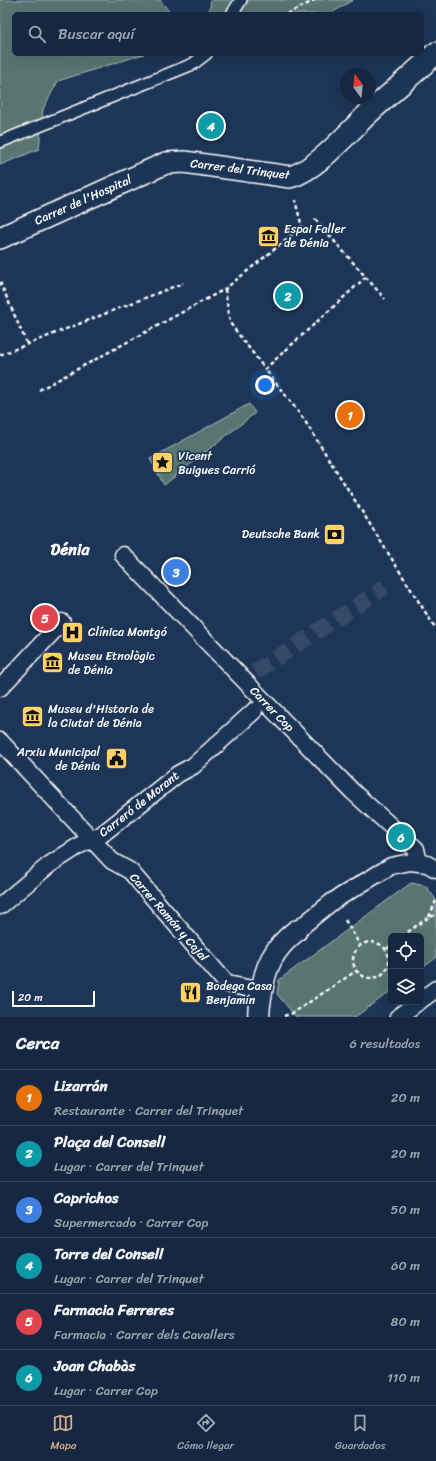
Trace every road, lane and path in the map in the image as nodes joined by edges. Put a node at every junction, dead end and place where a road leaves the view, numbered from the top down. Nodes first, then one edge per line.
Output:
1 (241, 0) edge
2 (315, 0) edge
3 (233, 12) edge
4 (291, 12) edge
5 (436, 53) edge
6 (203, 56) edge
7 (0, 142) edge
8 (166, 163) joint
9 (315, 219) dead end
10 (302, 227) dead end
11 (0, 238) edge
12 (366, 276) junction
13 (0, 282) edge
14 (183, 283) dead end
15 (225, 289) junction
16 (385, 299) dead end
17 (26, 344) junction
18 (0, 355) edge
19 (265, 369) junction
20 (39, 390) dead end
21 (123, 554) dead end
22 (62, 622) dead end
23 (436, 628) edge
24 (0, 688) edge
25 (254, 711) dead end
26 (0, 742) edge
27 (92, 840) junction
28 (419, 863) junction
29 (436, 869) edge
30 (436, 901) edge
31 (0, 906) edge
32 (436, 916) edge
33 (429, 917) junction
34 (348, 926) dead end
35 (296, 931) joint
36 (406, 933) edge
37 (360, 945) junction
38 (386, 949) joint
39 (356, 971) junction
40 (436, 989) edge
41 (262, 991) junction
42 (424, 998) edge
43 (414, 1005) edge
44 (259, 1017) edge
45 (281, 1017) edge
46 (398, 1017) edge

1 - 3 lane
2 - 4 path
5 - 8 street, Carrer del Trinquet
6 - 7 lane
8 - 11 street, Carrer de l'Hospital
9 - 12 path
10 - 15 path
12 - 16 path
12 - 19 path
13 - 17 path
14 - 17 path
15 - 19 path
15 - 20 path
17 - 18 path
19 - 23 path
21 - 28 street, Carrer Cop
22 - 24 street
25 - 27 street, Carreró de Morant
26 - 27 street, Carrer Ramón y Cajal
27 - 31 street, Carreró de Morant
27 - 41 street, Carrer Ramón y Cajal
28 - 29 street
28 - 35 street
30 - 33 path
32 - 33 path
33 - 36 path
34 - 37 path
35 - 41 street
37 - 38 path
37 - 39 path
38 - 39 path
39 - 45 path
40 - 42 street
41 - 44 street
43 - 46 street

